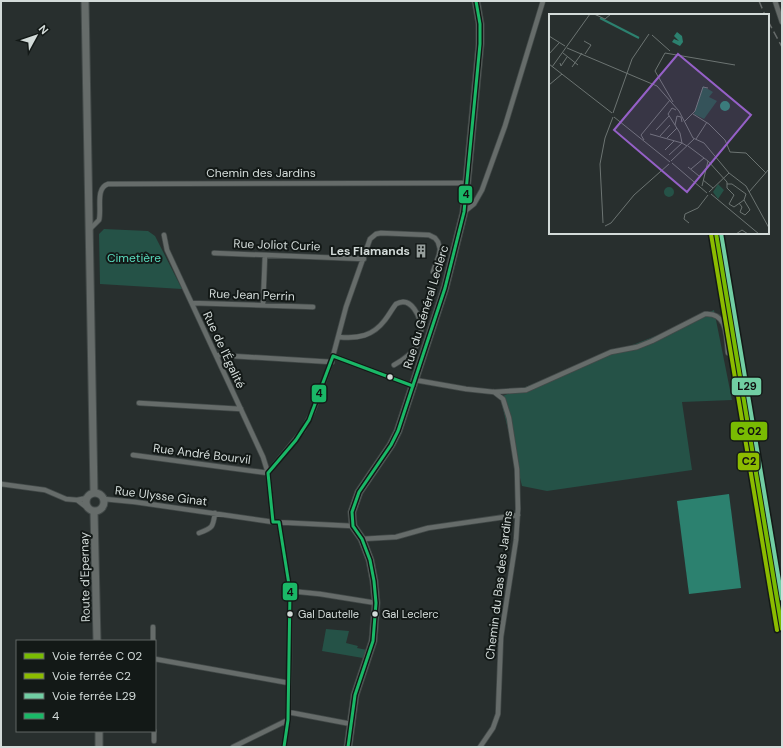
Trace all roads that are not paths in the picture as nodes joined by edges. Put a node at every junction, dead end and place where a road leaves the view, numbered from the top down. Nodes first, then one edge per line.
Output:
1 (86, 1) edge
2 (476, 1) edge
3 (544, 1) edge
4 (775, 1) edge
5 (782, 22) edge
6 (468, 183) junction
7 (464, 212) junction
8 (90, 229) junction
9 (164, 235) dead end
10 (214, 253) dead end
11 (265, 255) junction
12 (364, 259) junction
13 (433, 272) dead end
14 (192, 303) junction
15 (263, 305) junction
16 (313, 307) dead end
17 (339, 337) junction
18 (728, 353) dead end
19 (216, 356) junction
20 (333, 356) junction
21 (332, 362) junction
22 (394, 366) dead end
23 (414, 383) junction
24 (494, 392) junction
25 (139, 403) dead end
26 (240, 409) junction
27 (133, 455) dead end
28 (268, 472) junction
29 (1, 484) edge
30 (94, 493) junction
31 (87, 498) junction
32 (104, 499) junction
33 (76, 500) junction
34 (86, 507) junction
35 (94, 512) junction
36 (216, 513) junction
37 (518, 515) junction
38 (273, 522) junction
39 (279, 522) junction
40 (353, 526) junction
41 (200, 533) dead end
42 (362, 539) junction
43 (290, 591) junction
44 (376, 603) junction
45 (153, 627) dead end
46 (97, 640) edge
47 (153, 640) edge
48 (156, 659) edge
49 (289, 683) junction
50 (288, 712) junction
51 (288, 720) junction
52 (351, 724) junction
53 (99, 732) edge
54 (154, 732) edge
55 (154, 741) dead end
56 (99, 747) edge
57 (233, 747) edge
58 (284, 747) edge
59 (348, 747) edge
60 (480, 747) edge

1 - 8 street
2 - 6 street, Rue du Général Leclerc
3 - 7 street
4 - 5 street
6 - 7 street, Rue du Général Leclerc
6 - 8 street, Chemin des Jardins
7 - 23 street, Rue du Général Leclerc
8 - 30 street
9 - 14 street, Rue de l'Égalité
10 - 11 street, Rue Joliot Curie
11 - 12 street, Rue Joliot Curie
11 - 15 street
12 - 13 street
12 - 17 street
14 - 15 street, Rue Jean Perrin
14 - 19 street, Rue de l'Égalité
15 - 16 street, Rue Jean Perrin
17 - 20 street
17 - 22 street
18 - 24 street
19 - 21 street
19 - 26 street, Rue de l'Égalité
20 - 21 street
20 - 23 street
21 - 28 street
23 - 24 street
23 - 40 street, Rue du Général Leclerc
24 - 37 street, Chemin du Bas des Jardins
25 - 26 street
26 - 28 street, Rue de l'Égalité
27 - 28 street, Rue André Bourvil
28 - 38 street, Rue de l'Égalité
29 - 33 street
30 - 31 street
30 - 32 street
31 - 33 street
31 - 34 street
32 - 35 street
32 - 36 street, Rue Ulysse Ginat
33 - 34 street
34 - 35 street
35 - 46 street, Route d'Epernay
36 - 38 street, Rue Ulysse Ginat
36 - 41 street, Rue Ulysse Ginat
37 - 42 street
37 - 60 street, Chemin du Bas des Jardins
38 - 39 street, Rue Ulysse Ginat
39 - 40 street, Rue Ulysse Ginat
39 - 43 street
40 - 42 street
42 - 44 street
43 - 44 street
43 - 49 street
44 - 52 street
45 - 47 street
48 - 49 street
49 - 50 street
50 - 51 street
50 - 52 street
51 - 57 street
51 - 58 street
52 - 59 street
53 - 56 street
54 - 55 street

